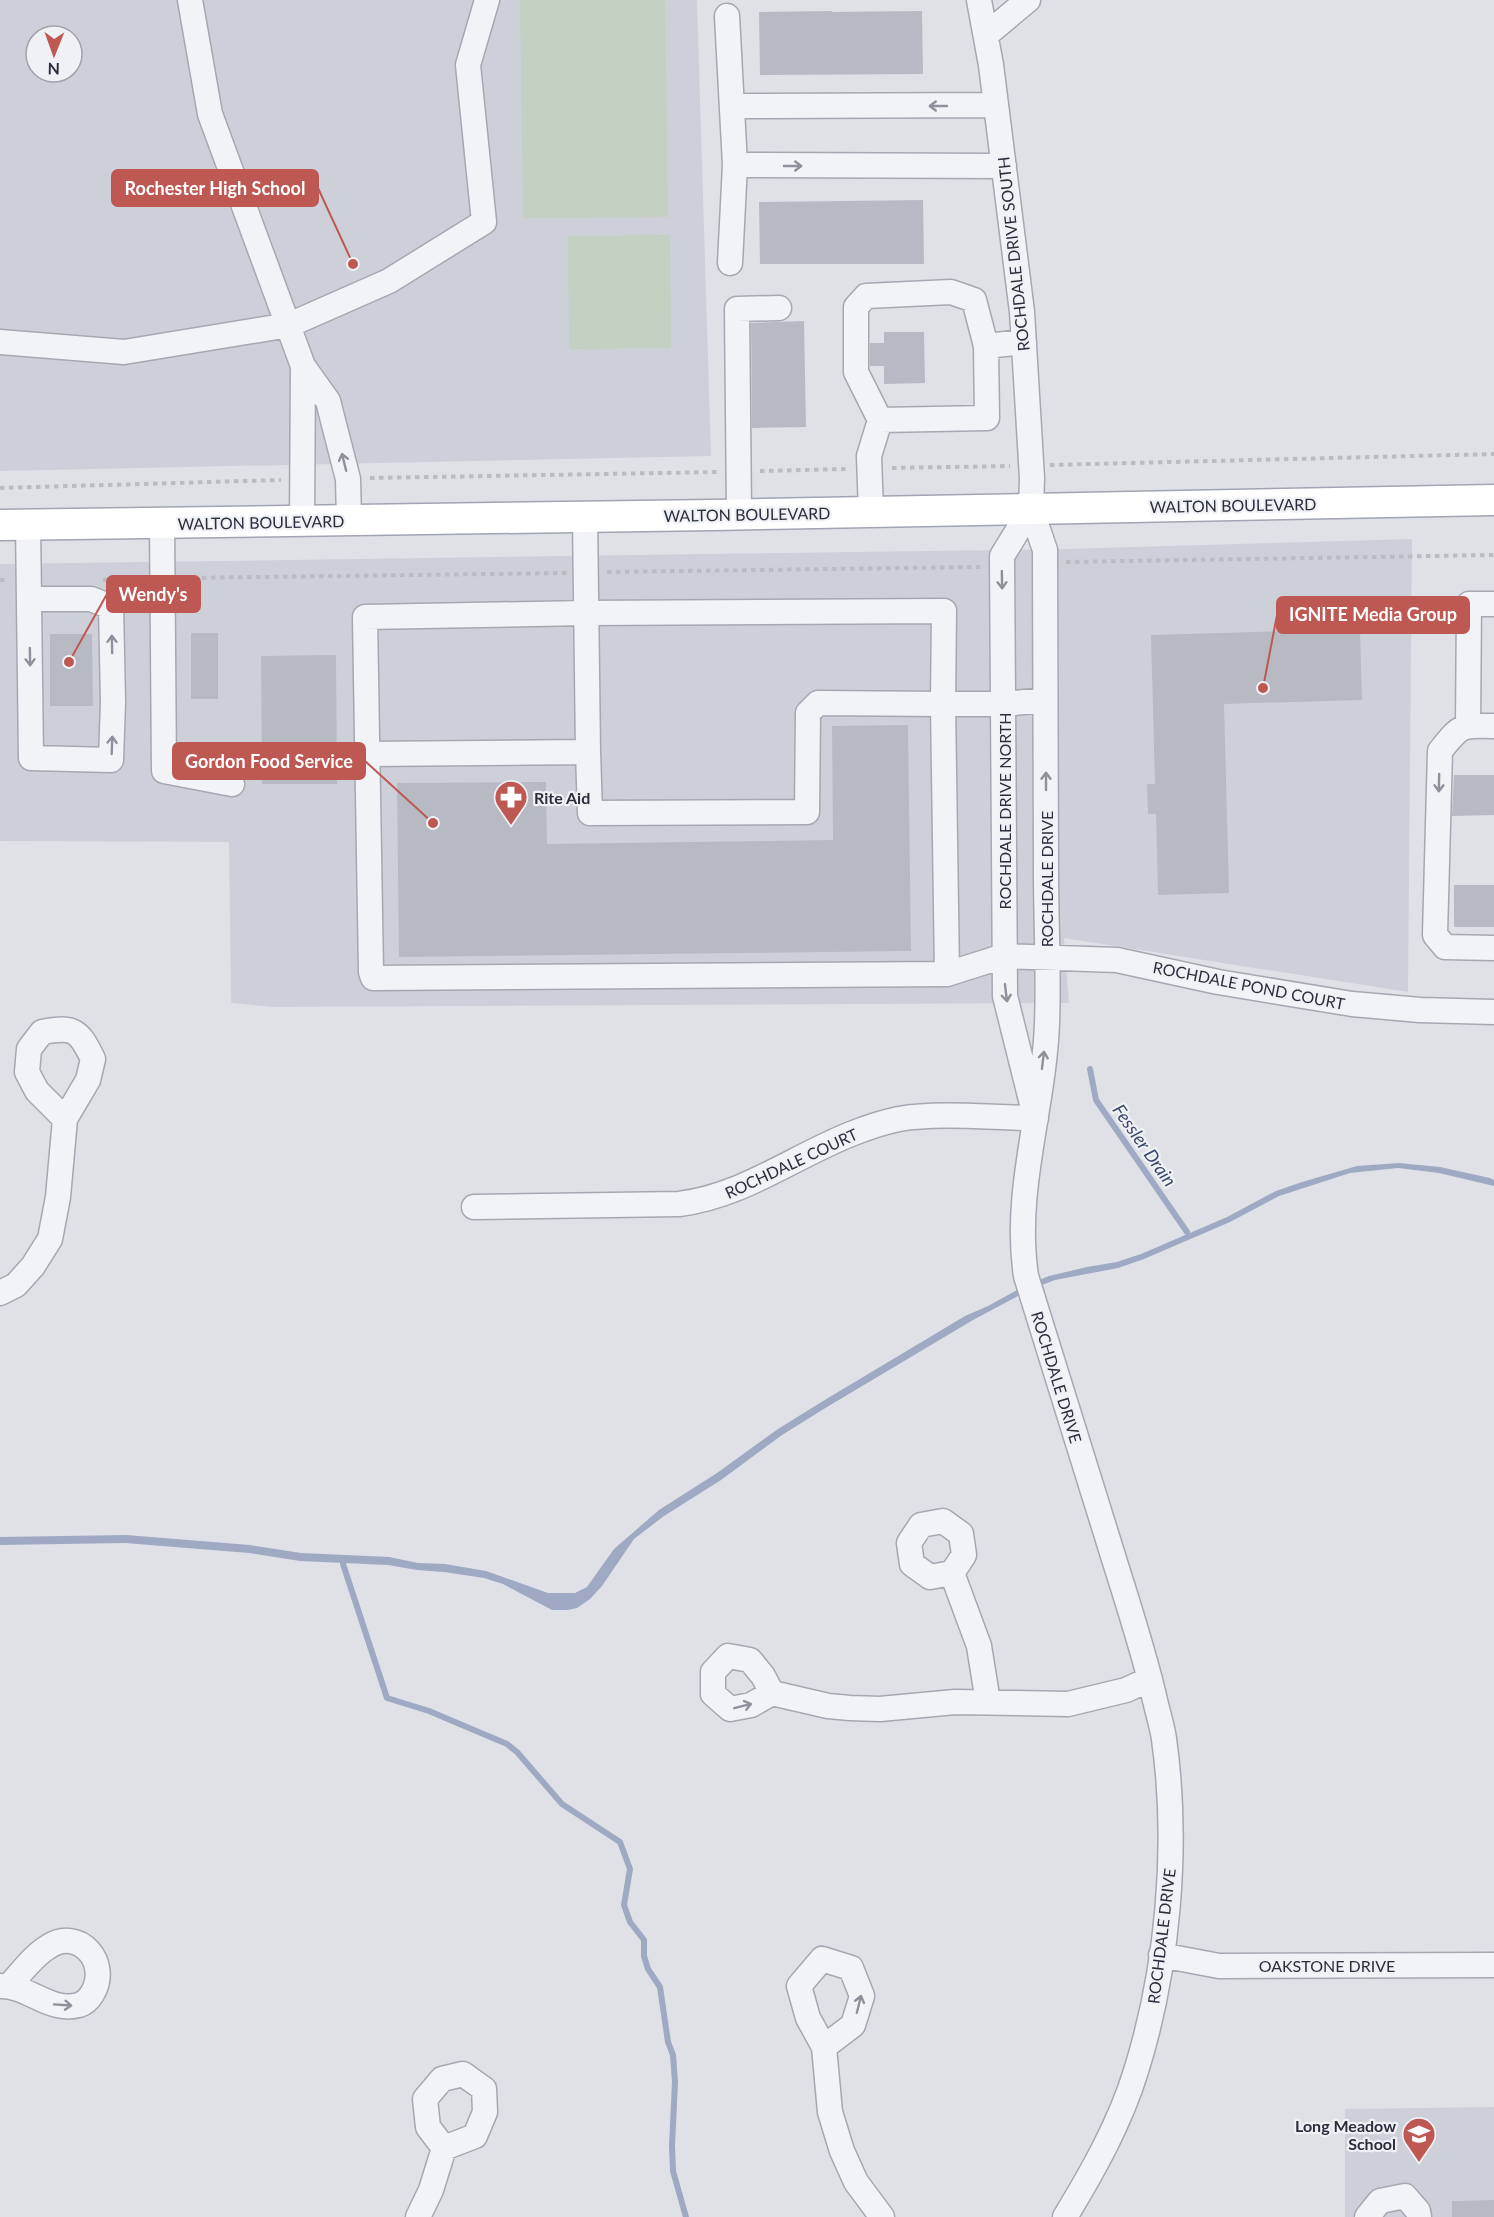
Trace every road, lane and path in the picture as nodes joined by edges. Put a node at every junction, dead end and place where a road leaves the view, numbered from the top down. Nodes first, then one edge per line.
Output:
1 (190, 0) edge
2 (487, 0) edge
3 (979, 0) edge
4 (1028, 0) edge
5 (727, 16) dead end
6 (986, 35) junction
7 (996, 105) junction
8 (732, 106) junction
9 (735, 165) junction
10 (1004, 166) junction
11 (730, 263) dead end
12 (779, 308) dead end
13 (289, 325) junction
14 (0, 342) edge
15 (1024, 342) junction
16 (986, 346) junction
17 (303, 366) junction
18 (880, 420) junction
19 (1494, 500) edge
20 (1031, 509) junction
21 (871, 512) junction
22 (738, 514) junction
23 (585, 516) junction
24 (349, 520) junction
25 (302, 521) junction
26 (162, 523) junction
27 (14, 525) edge
28 (1494, 555) edge
29 (1045, 563) junction
30 (1002, 567) junction
31 (586, 573) junction
32 (162, 579) junction
33 (0, 580) edge
34 (101, 580) dead end
35 (30, 589) junction
36 (1494, 604) edge
37 (586, 613) junction
38 (1046, 700) junction
39 (943, 704) junction
40 (1003, 704) junction
41 (1468, 726) junction
42 (1494, 726) edge
43 (588, 752) junction
44 (367, 754) junction
45 (232, 784) dead end
46 (1494, 948) edge
47 (1004, 956) junction
48 (1046, 957) junction
49 (947, 974) junction
50 (1494, 1012) edge
51 (1036, 1118) junction
52 (65, 1119) dead end
53 (474, 1207) dead end
54 (0, 1293) edge
55 (952, 1573) dead end
56 (1150, 1679) junction
57 (772, 1693) dead end
58 (988, 1702) junction
59 (1161, 1955) junction
60 (1494, 1965) edge
61 (824, 2047) dead end
62 (444, 2148) dead end
63 (418, 2217) edge
64 (882, 2217) edge
65 (1065, 2217) edge
66 (1367, 2217) edge
67 (1419, 2217) edge

1 - 13 street
2 - 13 street
3 - 6 street, ROCHDALE DRIVE SOUTH
4 - 6 street
5 - 8 street
6 - 7 street, ROCHDALE DRIVE SOUTH
7 -> 8 street
7 - 10 street, ROCHDALE DRIVE SOUTH
8 - 9 street
9 -> 10 street
9 - 11 street
10 - 15 street, ROCHDALE DRIVE SOUTH
12 - 22 street
13 - 14 street
13 - 17 street
15 - 16 street
15 - 20 street, ROCHDALE DRIVE SOUTH
16 - 18 street
16 - 18 street
24 -> 17 street
17 - 25 street
18 - 21 street
19 - 20 main road, WALTON BOULEVARD
20 - 21 main road, WALTON BOULEVARD
20 - 29 street, ROCHDALE DRIVE
20 - 30 street, ROCHDALE DRIVE NORTH
21 - 22 main road, WALTON BOULEVARD
22 - 23 main road, WALTON BOULEVARD
23 - 24 main road, WALTON BOULEVARD
23 - 31 street
24 - 25 main road, WALTON BOULEVARD
25 - 26 main road, WALTON BOULEVARD
26 - 27 main road, WALTON BOULEVARD
26 - 32 street
27 - 35 street
28 - 29 path
29 - 38 street, ROCHDALE DRIVE
30 - 31 path
30 -> 40 street, ROCHDALE DRIVE NORTH
31 - 32 path
31 - 37 street
32 - 34 path
32 - 45 street
33 - 35 path
35 -> 35 street
36 - 41 street
37 - 39 street
37 - 43 street
37 - 44 street
38 - 40 street
48 -> 38 street, ROCHDALE DRIVE
39 - 40 street
39 - 43 street
39 - 49 street
40 - 47 street, ROCHDALE DRIVE NORTH
41 - 42 street
41 -> 46 street
43 - 44 street
44 - 49 street, ROCHDALE POND COURT
47 - 48 street, ROCHDALE POND COURT
47 - 49 street, ROCHDALE POND COURT
47 -> 51 street, ROCHDALE DRIVE NORTH
48 - 50 street, ROCHDALE POND COURT
51 -> 48 street, ROCHDALE DRIVE
51 - 53 street, ROCHDALE COURT
51 - 56 street, ROCHDALE DRIVE
52 - 54 street
55 - 58 street
56 - 58 street
56 - 59 street, ROCHDALE DRIVE
57 - 58 street
59 - 60 street, OAKSTONE DRIVE
59 - 65 street, ROCHDALE DRIVE
61 - 64 street
62 - 63 street
66 - 67 street

